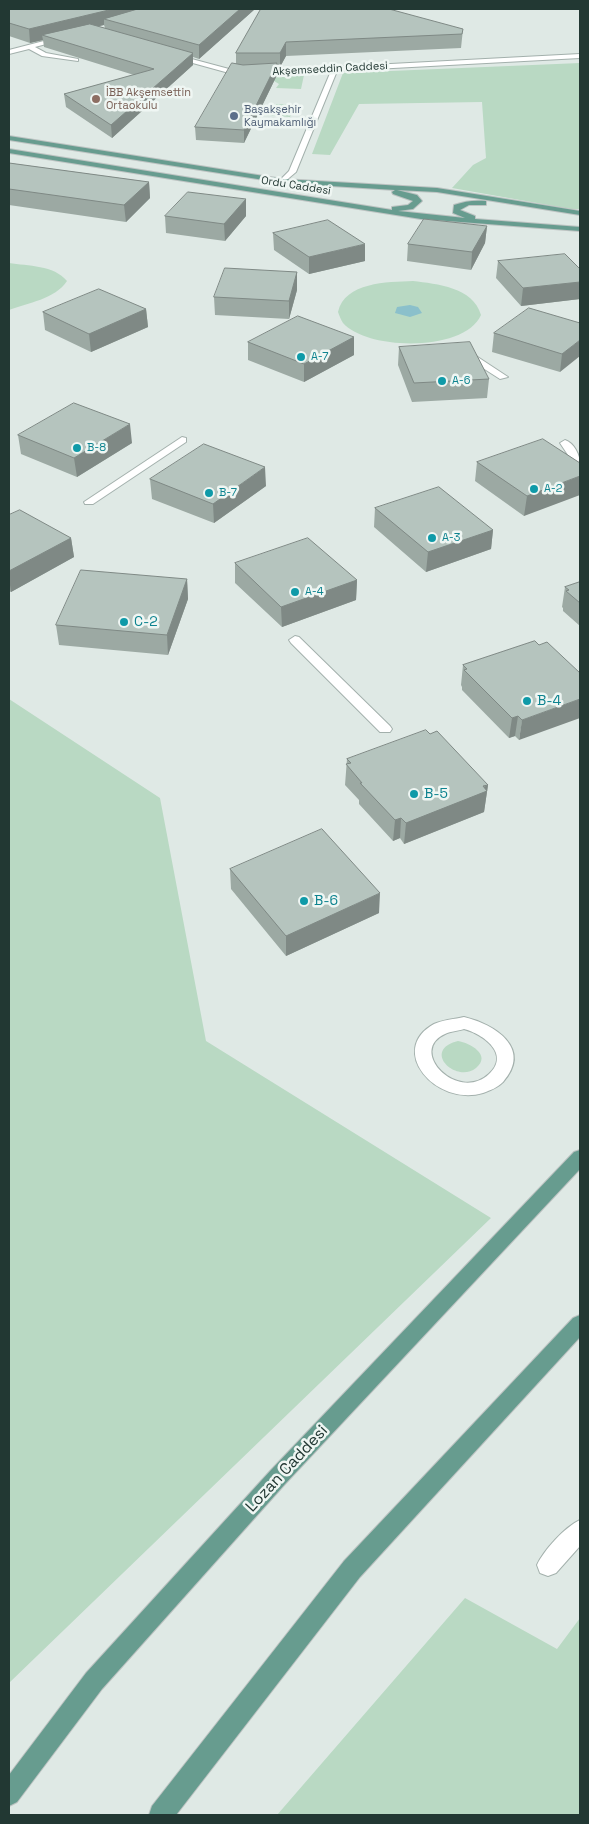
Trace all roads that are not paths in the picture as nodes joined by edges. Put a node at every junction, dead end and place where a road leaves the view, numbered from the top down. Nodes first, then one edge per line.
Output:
1 (72, 36) edge
2 (30, 47) junction
3 (9, 52) edge
4 (164, 53) edge
5 (579, 56) edge
6 (76, 60) edge
7 (335, 69) junction
8 (9, 138) edge
9 (9, 151) edge
10 (284, 181) junction
11 (366, 186) junction
12 (327, 202) junction
13 (566, 212) junction
14 (580, 213) edge
15 (518, 226) junction
16 (580, 229) edge
17 (455, 346) edge
18 (503, 378) dead end
19 (182, 440) dead end
20 (565, 442) dead end
21 (580, 461) edge
22 (89, 502) dead end
23 (295, 640) dead end
24 (386, 728) dead end
25 (438, 1029) joint
26 (580, 1157) edge
27 (580, 1324) edge
28 (580, 1531) edge
29 (548, 1565) dead end
30 (9, 1794) edge
31 (161, 1815) edge

1 - 2 street
2 - 3 street
2 - 6 street
4 - 7 street, Akşemseddin Caddesi
5 - 7 street, Akşemseddin Caddesi
7 - 10 street
8 - 10 main road, Ordu Caddesi
9 - 12 main road, Ordu Caddesi
10 - 11 main road, Ordu Caddesi
11 - 12 main road
11 - 13 main road, Ordu Caddesi
12 - 15 main road, Ordu Caddesi
13 - 14 main road, Ordu Caddesi
13 - 15 main road
15 - 16 main road, Ordu Caddesi
17 - 18 street
19 - 22 street
20 - 21 street
23 - 24 street
25 - 25 street
26 - 30 main road, Lozan Caddesi
27 - 31 main road
28 - 29 street

